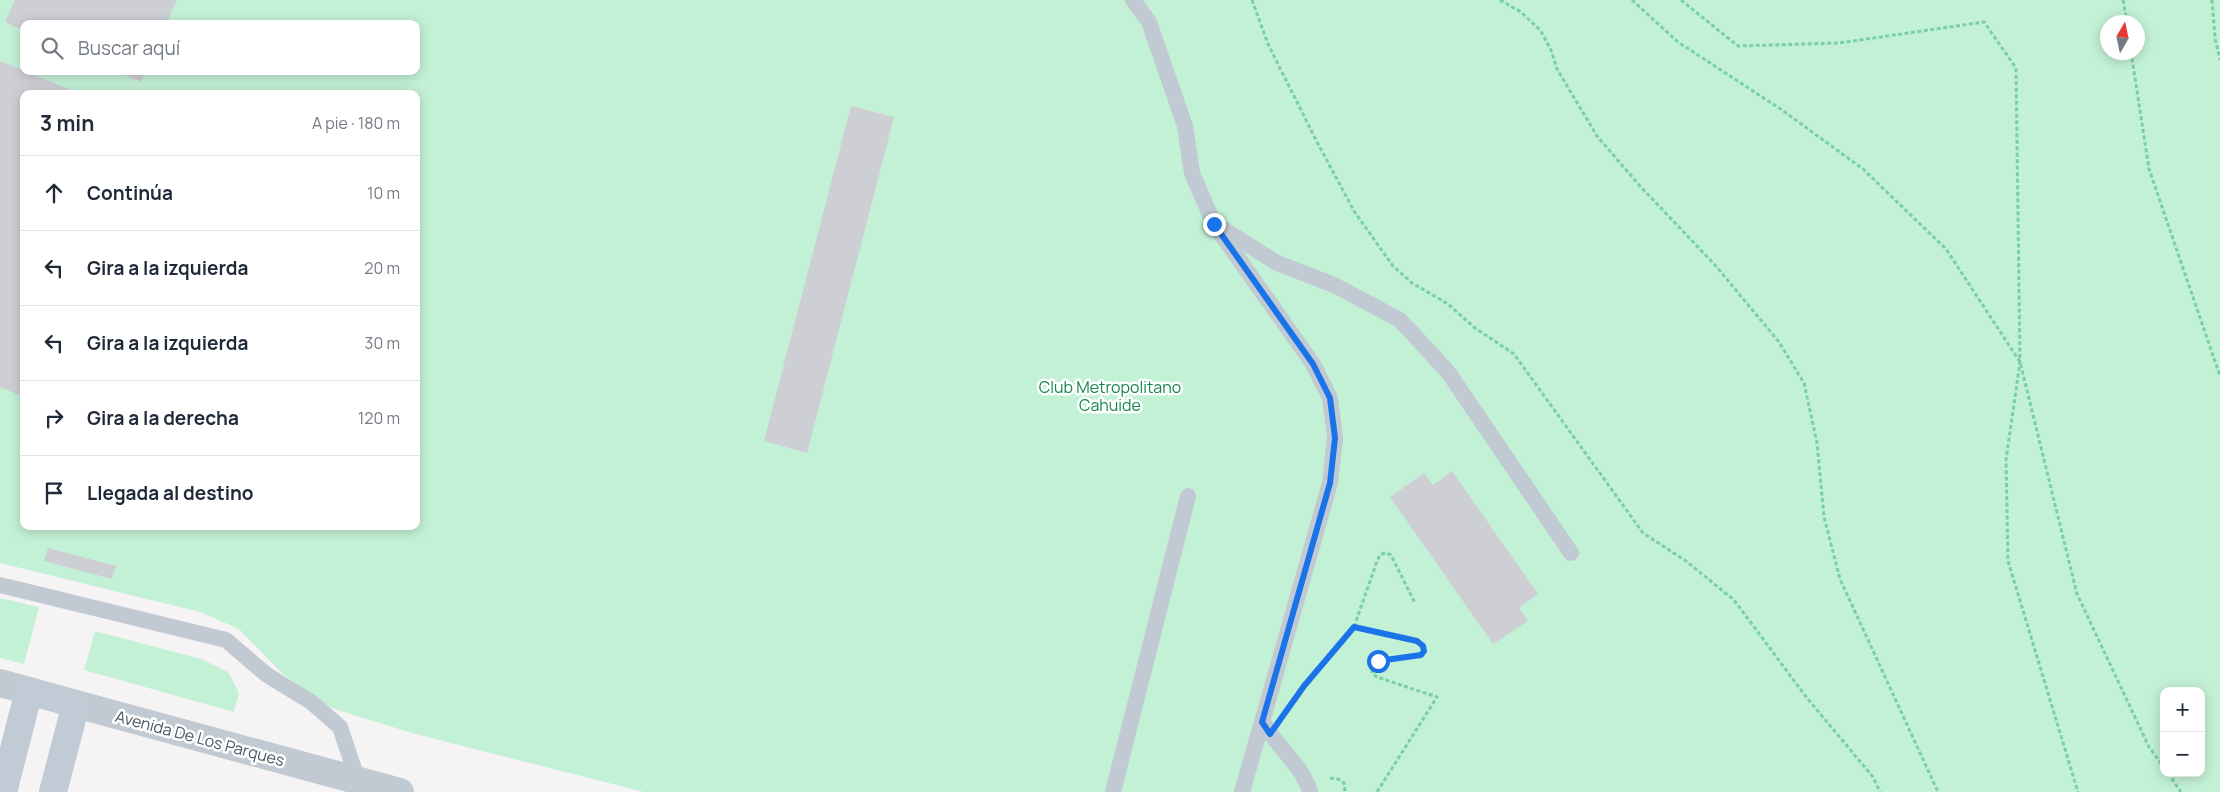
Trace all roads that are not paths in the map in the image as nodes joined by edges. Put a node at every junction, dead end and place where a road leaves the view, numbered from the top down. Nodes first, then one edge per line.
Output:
1 (1134, 0) edge
2 (1214, 224) junction
3 (1188, 496) dead end
4 (1572, 553) dead end
5 (0, 585) edge
6 (0, 684) edge
7 (29, 692) junction
8 (76, 704) junction
9 (1266, 728) junction
10 (358, 781) junction
11 (3, 792) edge
12 (53, 792) edge
13 (400, 792) edge
14 (1113, 792) edge
15 (1242, 792) edge
16 (1310, 792) edge

1 - 2 lane
2 - 4 lane
2 - 9 lane
3 - 14 lane
5 - 10 lane
6 - 7 street, Avenida De Los Parques
7 - 8 street, Avenida De Los Parques
7 - 11 street
8 - 10 street, Avenida De Los Parques
8 - 12 street
9 - 15 lane
9 - 16 lane
10 - 13 street, Avenida De Los Parques

